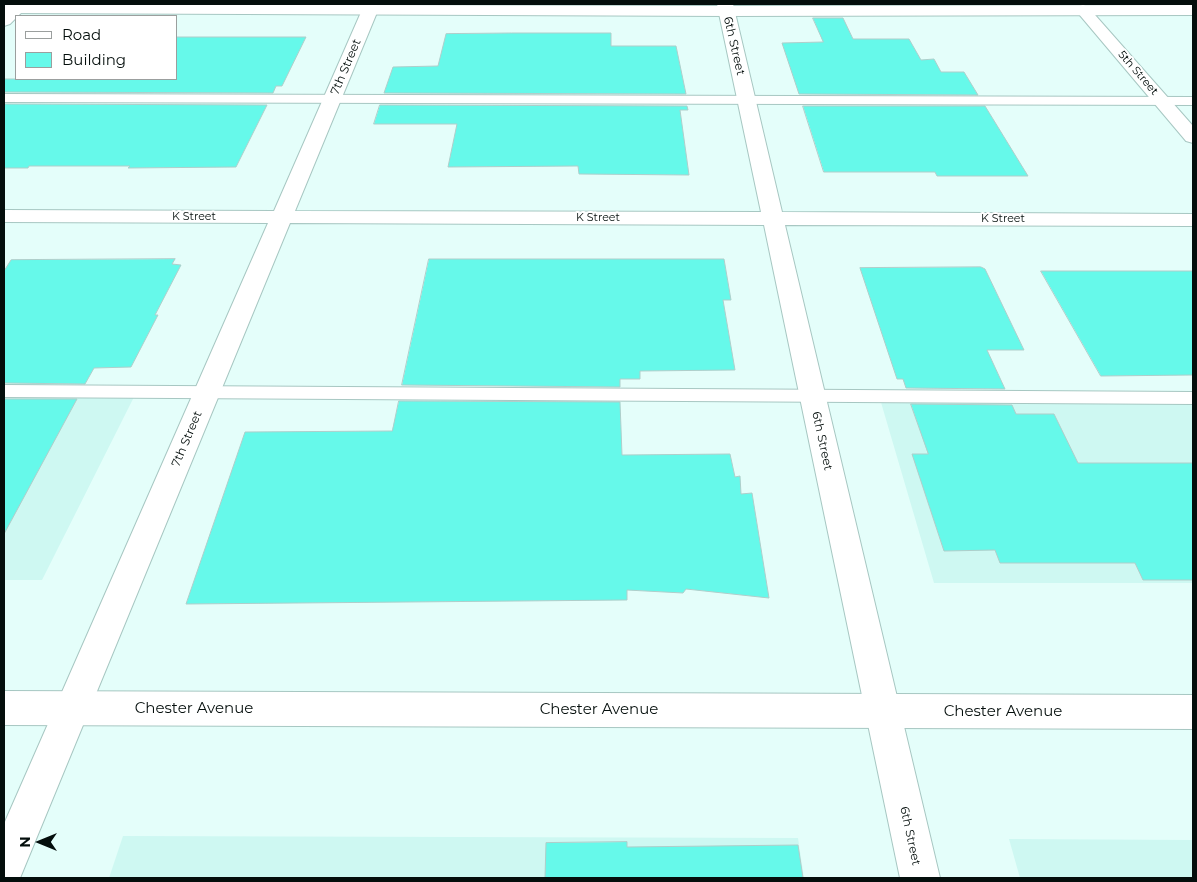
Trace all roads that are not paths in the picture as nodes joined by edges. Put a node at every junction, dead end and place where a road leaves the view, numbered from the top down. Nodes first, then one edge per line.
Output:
1 (14, 7) edge
2 (726, 7) edge
3 (370, 10) junction
4 (1083, 10) junction
5 (1193, 10) edge
6 (4, 21) edge
7 (4, 98) edge
8 (332, 98) junction
9 (746, 100) junction
10 (1162, 100) junction
11 (1193, 101) edge
12 (1193, 137) edge
13 (4, 216) edge
14 (282, 217) junction
15 (773, 218) junction
16 (1193, 220) edge
17 (4, 391) edge
18 (208, 391) junction
19 (812, 396) junction
20 (1193, 398) edge
21 (4, 708) edge
22 (73, 708) junction
23 (883, 711) junction
24 (1193, 712) edge
25 (4, 868) edge
26 (920, 878) edge

1 - 3 street
1 - 6 street
2 - 3 street
2 - 4 street
2 - 9 street, 6th Street
3 - 8 street, 7th Street
4 - 5 street
4 - 10 street, 5th Street
7 - 8 lane
8 - 9 lane
8 - 14 street, 7th Street
9 - 10 lane
9 - 15 street, 6th Street
10 - 11 lane
10 - 12 street, 5th Street
13 - 14 street, K Street
14 - 15 street, K Street
14 - 18 street, 7th Street
15 - 16 street, K Street
15 - 19 street, 6th Street
17 - 18 lane
18 - 19 lane
18 - 22 street, 7th Street
19 - 20 lane
19 - 23 street, 6th Street
21 - 22 street, Chester Avenue
22 - 23 street, Chester Avenue
22 - 25 street, 7th Street
23 - 24 street, Chester Avenue
23 - 26 street, 6th Street

